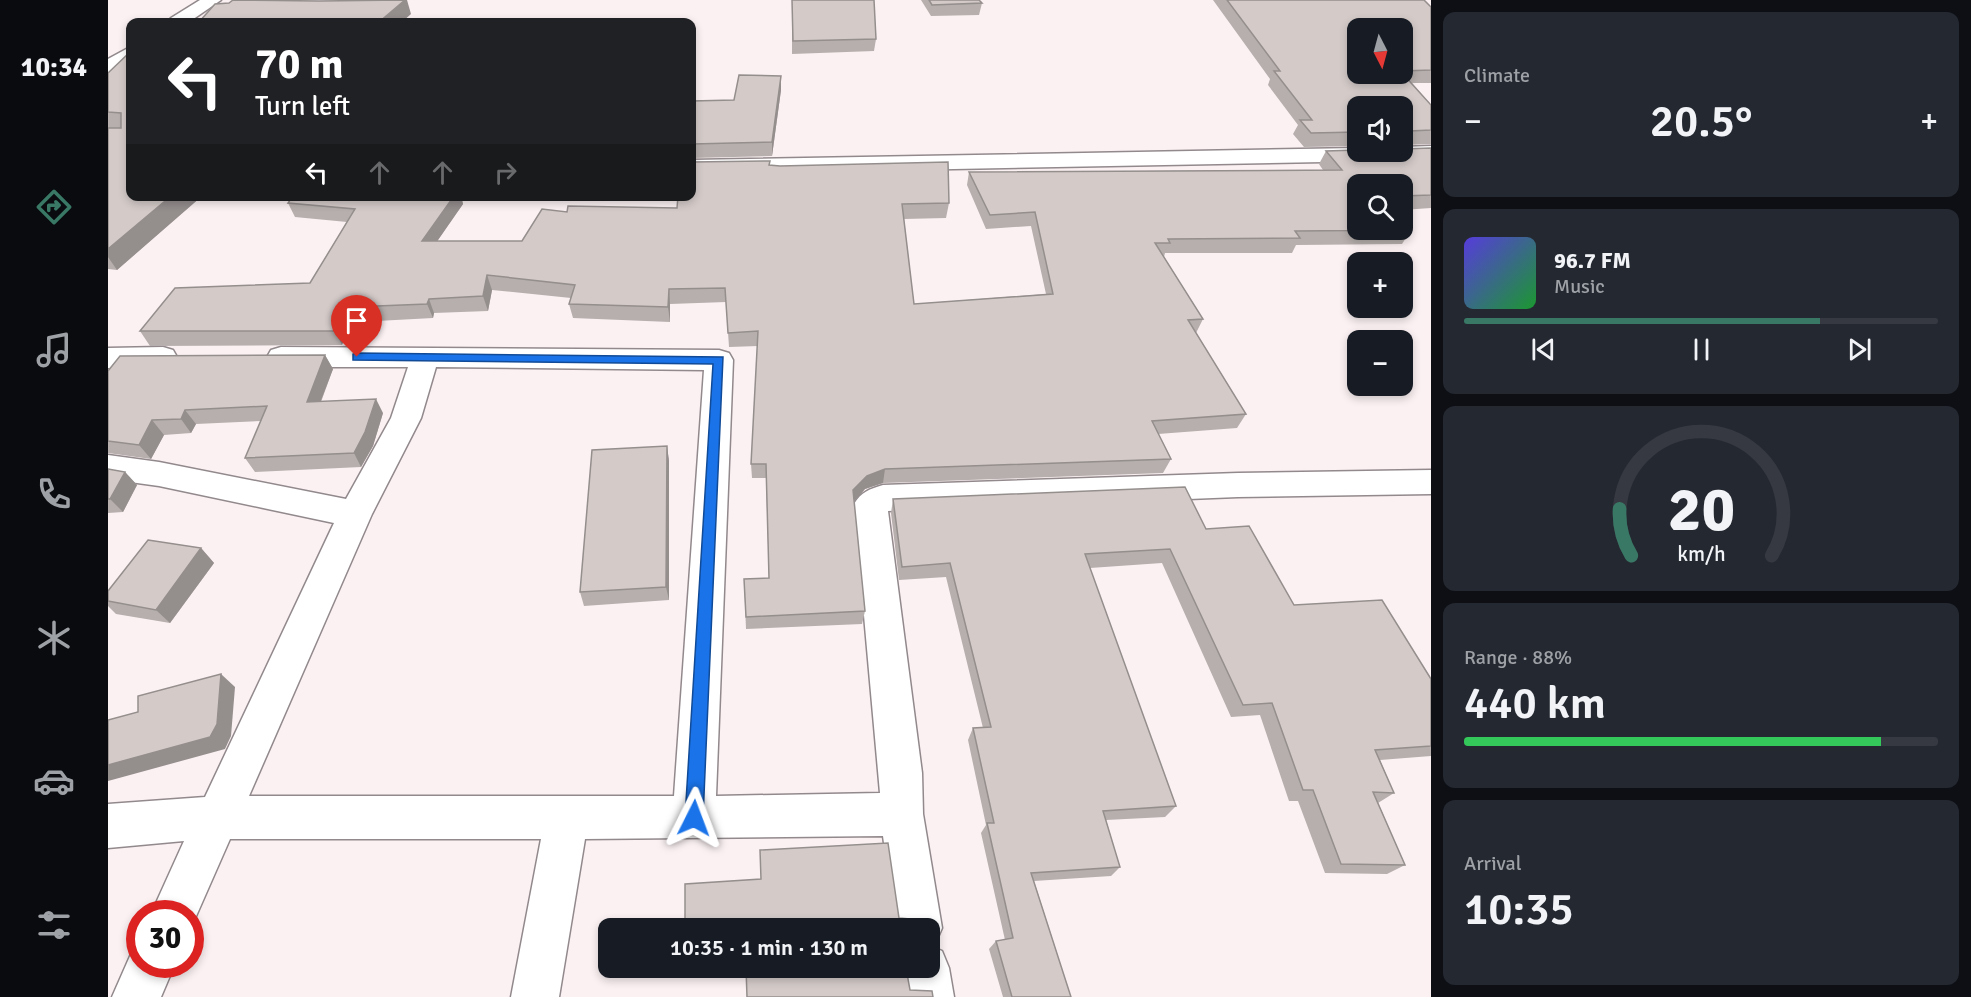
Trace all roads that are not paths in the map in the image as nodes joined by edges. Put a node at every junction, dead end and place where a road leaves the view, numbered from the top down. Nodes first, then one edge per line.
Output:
1 (212, 0) edge
2 (183, 18) edge
3 (126, 56) edge
4 (108, 68) edge
5 (1431, 153) edge
6 (696, 167) edge
7 (190, 357) edge
8 (249, 357) edge
9 (425, 357) junction
10 (108, 358) edge
11 (108, 466) edge
12 (1431, 482) edge
13 (355, 514) junction
14 (902, 814) junction
15 (218, 817) junction
16 (567, 818) junction
17 (694, 818) junction
18 (108, 826) edge
19 (180, 900) edge
20 (918, 918) edge
21 (145, 978) edge
22 (927, 978) edge
23 (136, 997) edge
24 (535, 997) edge
25 (930, 997) edge

1 - 2 street
3 - 4 street
5 - 6 street
7 - 10 street
8 - 9 street
9 - 13 street
9 - 17 street
11 - 13 street
12 - 14 street
13 - 15 street
14 - 17 street
14 - 20 street
15 - 16 street
15 - 18 street
15 - 19 street
16 - 17 street
16 - 24 street
21 - 23 street
22 - 25 street

